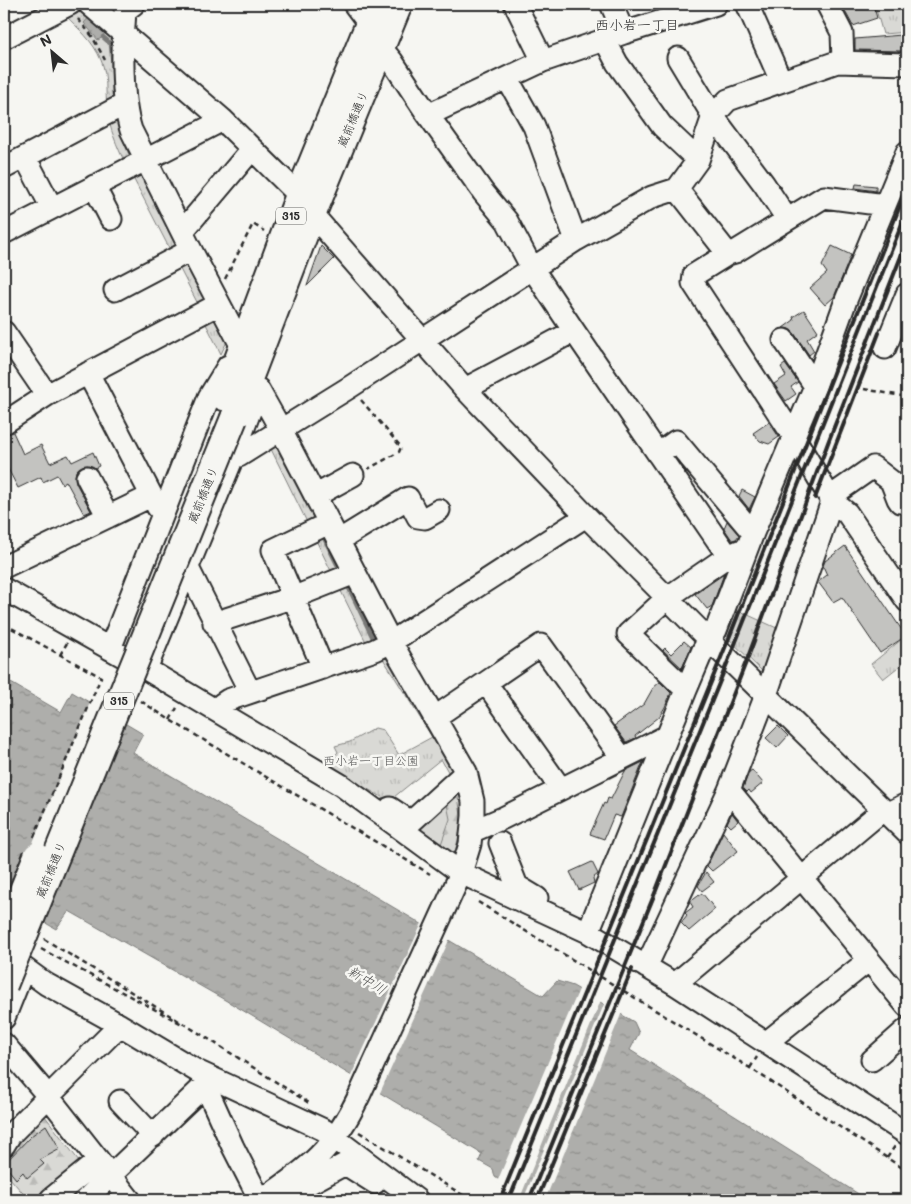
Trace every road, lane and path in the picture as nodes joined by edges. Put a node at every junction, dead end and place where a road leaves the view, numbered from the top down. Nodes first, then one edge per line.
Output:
1 (70, 4) edge
2 (89, 4) edge
3 (399, 4) edge
4 (514, 4) edge
5 (611, 4) edge
6 (716, 4) edge
7 (747, 4) edge
8 (827, 4) edge
9 (128, 5) edge
10 (367, 10) edge
11 (124, 32) junction
12 (615, 36) junction
13 (4, 38) edge
14 (382, 49) junction
15 (678, 58) dead end
16 (543, 61) junction
17 (843, 61) junction
18 (907, 64) edge
19 (507, 78) junction
20 (781, 80) junction
21 (125, 104) junction
22 (428, 115) junction
23 (713, 116) junction
24 (223, 120) junction
25 (252, 149) junction
26 (907, 152) edge
27 (25, 157) junction
28 (146, 160) junction
29 (698, 160) junction
30 (4, 168) edge
31 (94, 186) junction
32 (677, 189) junction
33 (306, 205) junction
34 (885, 205) junction
35 (52, 208) junction
36 (111, 219) dead end
37 (788, 219) junction
38 (4, 232) edge
39 (265, 232) dead end
40 (576, 240) junction
41 (186, 241) junction
42 (728, 254) junction
43 (532, 268) junction
44 (115, 290) dead end
45 (907, 294) edge
46 (217, 302) junction
47 (574, 331) junction
48 (4, 332) edge
49 (421, 340) junction
50 (784, 340) dead end
51 (886, 348) dead end
52 (241, 349) junction
53 (88, 373) junction
54 (254, 385) junction
55 (815, 386) junction
56 (350, 387) junction
57 (465, 389) junction
58 (864, 389) dead end
59 (47, 395) junction
60 (907, 397) edge
61 (226, 414) junction
62 (4, 422) edge
63 (282, 430) junction
64 (794, 437) junction
65 (658, 454) junction
66 (233, 457) junction
67 (353, 475) joint
68 (87, 477) dead end
69 (151, 496) junction
70 (315, 496) junction
71 (832, 501) junction
72 (907, 501) edge
73 (439, 510) dead end
74 (586, 516) junction
75 (108, 517) junction
76 (163, 518) junction
77 (334, 532) junction
78 (743, 546) junction
79 (4, 567) edge
80 (188, 568) junction
81 (355, 573) junction
82 (4, 589) edge
83 (293, 597) junction
84 (667, 598) junction
85 (907, 601) edge
86 (214, 623) junction
87 (4, 624) edge
88 (709, 640) junction
89 (390, 642) junction
90 (110, 649) junction
91 (323, 668) junction
92 (146, 670) junction
93 (486, 683) junction
94 (686, 690) junction
95 (250, 692) junction
96 (766, 695) junction
97 (138, 699) dead end
98 (217, 711) junction
99 (434, 718) junction
100 (667, 736) junction
101 (622, 758) junction
102 (466, 772) junction
103 (341, 785) junction
104 (561, 789) junction
105 (729, 790) junction
106 (907, 804) edge
107 (885, 812) junction
108 (472, 831) junction
109 (907, 833) edge
110 (34, 839) dead end
111 (500, 843) dead end
112 (803, 879) junction
113 (456, 884) junction
114 (581, 929) junction
115 (4, 937) edge
116 (43, 938) dead end
117 (40, 948) dead end
118 (4, 956) edge
119 (869, 960) junction
120 (646, 967) junction
121 (24, 968) junction
122 (675, 984) junction
123 (4, 985) edge
124 (907, 1006) edge
125 (4, 1018) edge
126 (120, 1025) junction
127 (907, 1029) edge
128 (207, 1038) junction
129 (767, 1042) junction
130 (4, 1044) edge
131 (872, 1060) dead end
132 (208, 1082) junction
133 (48, 1096) junction
134 (120, 1100) dead end
135 (311, 1104) dead end
136 (340, 1131) junction
137 (153, 1136) junction
138 (904, 1136) edge
139 (4, 1145) edge
140 (887, 1158) junction
141 (104, 1169) junction
142 (907, 1171) edge
143 (309, 1193) edge
144 (51, 1199) edge
145 (85, 1200) edge
146 (130, 1200) edge
147 (261, 1200) edge
148 (278, 1200) edge
149 (406, 1200) edge
150 (417, 1200) edge
151 (471, 1200) edge

1 - 13 street
2 - 11 street
3 - 14 main road, 蔵前橋通り / 315
4 - 16 street
5 - 12 street
6 - 12 street
7 - 20 street
8 - 17 street
9 - 11 street
10 - 33 main road, 蔵前橋通り / 315
11 - 21 street
11 - 24 street
12 - 16 street
12 - 29 street
14 - 22 street
14 - 33 main road, 蔵前橋通り / 315
15 - 23 street
16 - 19 street
17 - 18 street
17 - 20 street
19 - 22 street
19 - 40 street
20 - 23 street
21 - 27 street
21 - 28 street
22 - 43 street
23 - 29 street
23 - 37 street
24 - 25 street
24 - 28 street
25 - 33 street
25 - 41 street
26 - 34 street
27 - 30 street
27 - 35 street
28 - 31 street
28 - 41 street
29 - 32 street
31 - 35 street
31 - 36 street
32 - 40 street
32 - 42 street
33 - 49 street
33 - 52 main road, 蔵前橋通り / 315
33 - 54 main road, 蔵前橋通り / 315
34 - 37 street
34 - 55 street
35 - 38 street
37 - 42 street
39 - 46 path
40 - 43 street
41 - 44 street
41 - 46 street
42 - 64 street
43 - 47 street
43 - 49 street
45 - 51 street
46 - 52 street
46 - 53 street
47 - 57 street
47 - 65 street
48 - 59 street
49 - 56 street
49 - 57 street
50 - 55 street
52 - 61 main road, 蔵前橋通り / 315
52 - 76 street
53 - 59 street
53 - 69 street
54 - 61 main road, 蔵前橋通り / 315
54 - 63 street
54 - 66 street
55 - 64 street
56 - 63 street
56 - 67 path
57 - 74 street
58 - 60 path
59 - 62 street
61 - 115 main road, 蔵前橋通り / 315, bridge
61 - 123 main road, 蔵前橋通り / 315, bridge
63 - 66 street
63 - 70 street
64 - 71 street
64 - 78 street
65 - 78 street
65 - 78 street
66 - 80 street
67 - 70 street
68 - 75 street
69 - 75 street
69 - 76 street
70 - 77 street
71 - 72 street
71 - 85 street
71 - 96 street
73 - 77 street
74 - 84 street
74 - 89 street
75 - 79 street
76 - 90 street
77 - 81 street
77 - 83 street
78 - 84 street
78 - 88 street
80 - 86 street
80 - 92 street
81 - 83 street
81 - 89 street
82 - 90 street
83 - 86 street
83 - 91 street
84 - 88 street
84 - 94 street
86 - 95 street
87 - 110 path
88 - 94 street
88 - 96 street
89 - 91 street
89 - 99 street
90 - 92 street
91 - 95 street
92 - 98 street
93 - 99 street
93 - 101 street
93 - 104 street
94 - 100 street
95 - 98 street
96 - 105 street
96 - 107 street
97 - 113 path
98 - 103 street
99 - 102 street
100 - 101 street
100 - 114 street
101 - 104 street
102 - 103 street
102 - 108 street
103 - 113 street
104 - 108 street
105 - 112 street
105 - 120 street
106 - 107 street
107 - 109 street
107 - 112 street
108 - 113 street
111 - 114 street
112 - 119 street
112 - 122 street
113 - 114 street
113 - 136 street
113 - 140 path
114 - 120 street
116 - 128 path
117 - 128 path
118 - 121 street
119 - 124 street
119 - 129 street
120 - 122 street
121 - 125 street
121 - 126 street
122 - 129 street
126 - 132 street
126 - 133 street
127 - 131 street
128 - 135 path
129 - 138 street
130 - 133 street
132 - 136 street
132 - 137 street
132 - 147 street
133 - 139 street
133 - 141 street
134 - 137 street
136 - 147 street
136 - 150 street
136 - 151 path
137 - 141 street
138 - 140 path
140 - 142 path
141 - 144 street
141 - 145 street
141 - 146 street
143 - 148 street
143 - 149 street

